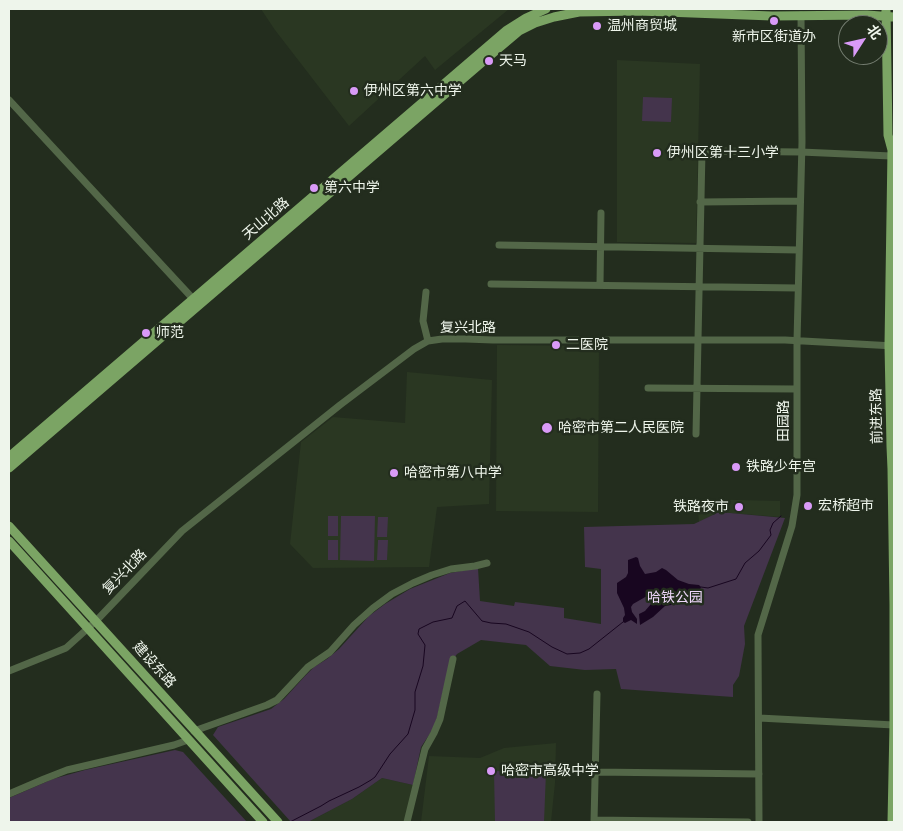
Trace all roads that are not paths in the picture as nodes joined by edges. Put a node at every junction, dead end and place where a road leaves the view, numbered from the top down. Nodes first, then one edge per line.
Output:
1 (542, 9) edge
2 (589, 10) edge
3 (889, 14) edge
4 (801, 15) junction
5 (9, 100) edge
6 (894, 140) edge
7 (801, 152) junction
8 (892, 153) junction
9 (800, 201) junction
10 (700, 202) junction
11 (600, 213) dead end
12 (499, 246) dead end
13 (601, 247) junction
14 (700, 248) junction
15 (799, 250) junction
16 (492, 284) dead end
17 (600, 285) junction
18 (699, 286) junction
19 (798, 288) junction
20 (426, 292) dead end
21 (196, 302) junction
22 (698, 340) junction
23 (797, 340) junction
24 (428, 341) junction
25 (893, 345) edge
26 (697, 387) junction
27 (648, 388) dead end
28 (797, 389) junction
29 (696, 434) dead end
30 (9, 457) edge
31 (9, 468) edge
32 (9, 526) edge
33 (9, 541) edge
34 (894, 555) edge
35 (487, 563) dead end
36 (96, 621) junction
37 (88, 628) junction
38 (453, 659) dead end
39 (9, 671) edge
40 (597, 694) dead end
41 (894, 694) edge
42 (759, 718) junction
43 (894, 725) edge
44 (194, 731) junction
45 (188, 740) junction
46 (595, 772) dead end
47 (759, 774) junction
48 (9, 794) edge
49 (594, 821) edge
50 (263, 822) edge
51 (278, 822) edge
52 (408, 822) edge
53 (748, 822) edge
54 (759, 822) edge
55 (892, 822) edge

1 - 21 main road, 天山北路
2 - 4 main road
2 - 21 main road
3 - 4 main road
3 - 8 main road, 前进东路
4 - 7 street, 田园路
5 - 21 street
6 - 8 main road
7 - 8 street
7 - 9 street, 田园路
7 - 10 street
8 - 25 main road, 前进东路
9 - 10 street
9 - 15 street, 田园路
10 - 14 street
11 - 13 street
12 - 13 street
13 - 14 street
13 - 17 street
14 - 15 street
14 - 18 street
15 - 19 street, 田园路
16 - 17 street
17 - 18 street
18 - 19 street
18 - 22 street
19 - 23 street, 田园路
20 - 24 street
21 - 30 main road, 天山北路
21 - 31 main road
22 - 23 street, 复兴北路
22 - 24 street, 复兴北路
22 - 26 street
23 - 25 street, 复兴北路
23 - 28 street, 田园路
24 - 36 street, 复兴北路
25 - 34 main road, 前进东路
26 - 27 street
26 - 28 street
26 - 29 street
28 - 42 street, 田园路
32 - 36 main road, 建设东路
33 - 37 main road, 建设东路
34 - 41 main road, 前进东路
35 - 44 street
36 - 37 street, 复兴北路
36 - 44 main road, 建设东路
37 - 39 street, 复兴北路
37 - 45 main road, 建设东路
38 - 52 street
40 - 49 street
41 - 43 main road, 前进东路
42 - 43 street
42 - 47 street, 田园路
43 - 55 main road, 前进东路
44 - 51 main road, 建设东路
45 - 48 street
45 - 50 main road, 建设东路
46 - 47 street
47 - 54 street, 田园路
49 - 53 street

